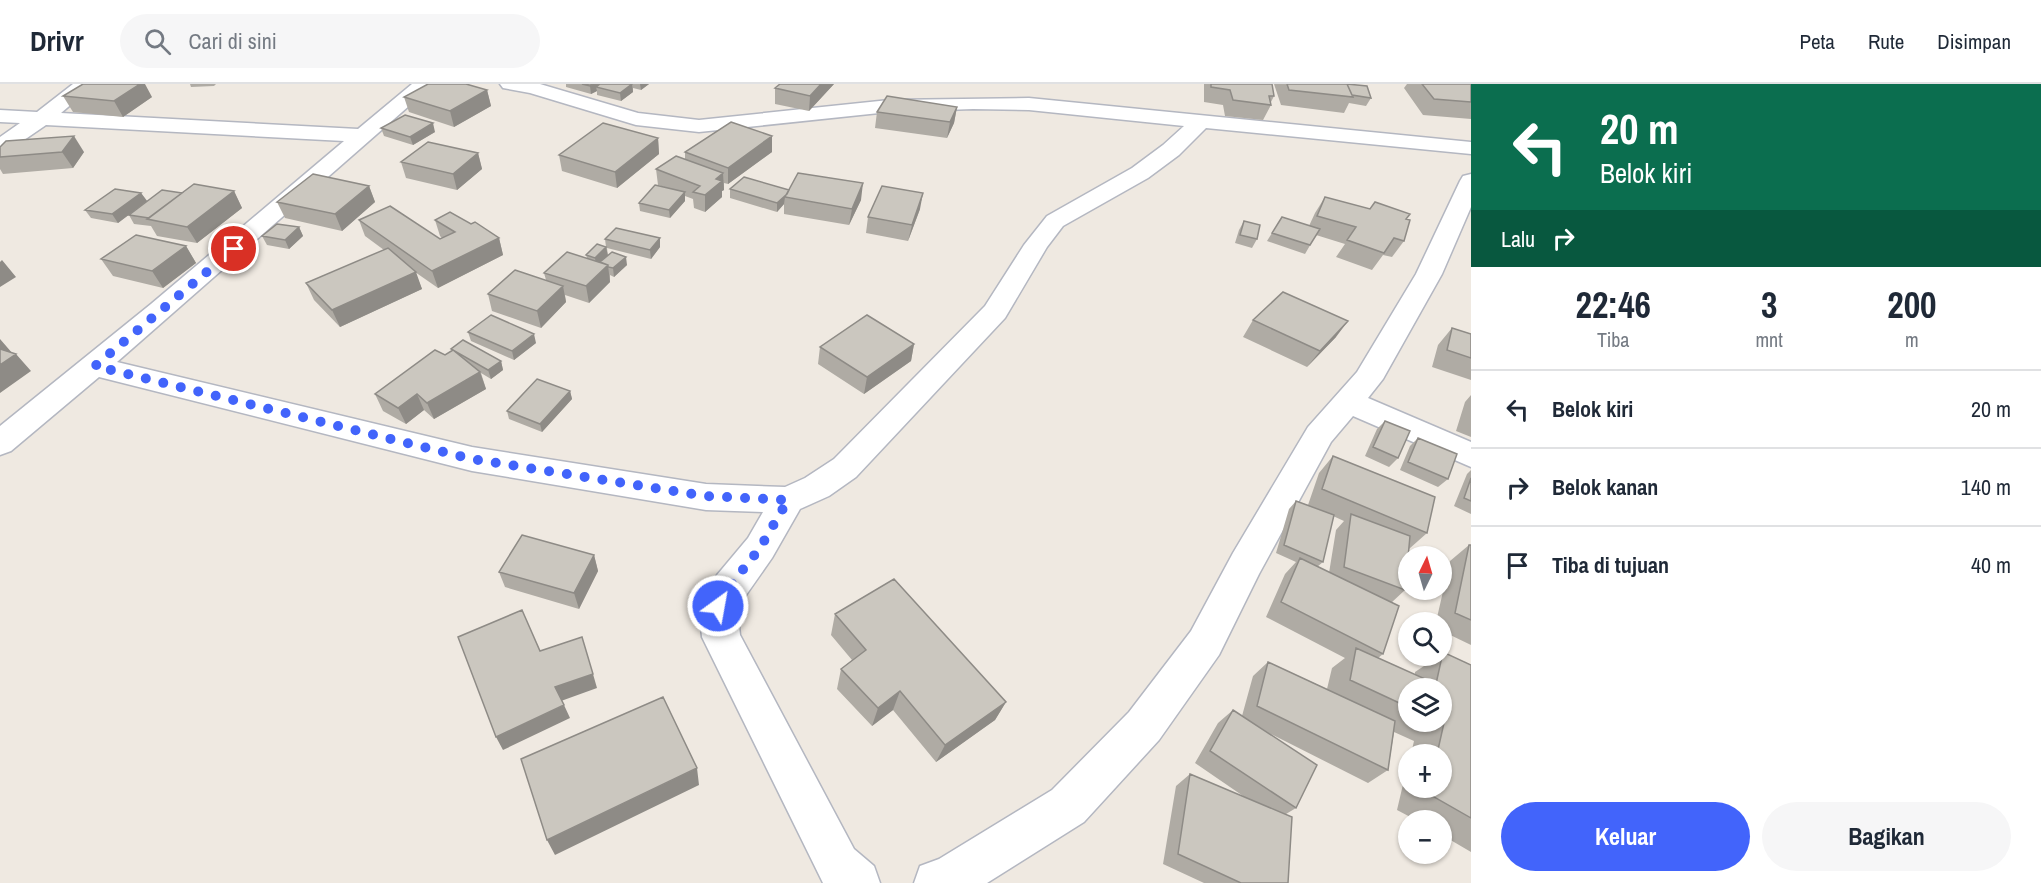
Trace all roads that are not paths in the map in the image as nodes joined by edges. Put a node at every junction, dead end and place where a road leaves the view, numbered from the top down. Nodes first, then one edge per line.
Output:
1 (85, 84) edge
2 (424, 84) edge
3 (510, 84) edge
4 (0, 116) edge
5 (42, 118) junction
6 (1200, 122) junction
7 (363, 136) junction
8 (0, 146) edge
9 (1471, 148) edge
10 (1471, 181) edge
11 (95, 366) junction
12 (1348, 402) junction
13 (0, 442) edge
14 (1471, 455) edge
15 (788, 500) junction
16 (857, 883) edge
17 (937, 883) edge

1 - 5 street
2 - 7 street
3 - 6 street
4 - 5 street
5 - 7 street
5 - 8 street
6 - 9 street
6 - 15 street
7 - 11 street
10 - 12 street
11 - 13 street
11 - 15 street
12 - 14 street
12 - 17 street
15 - 16 street

